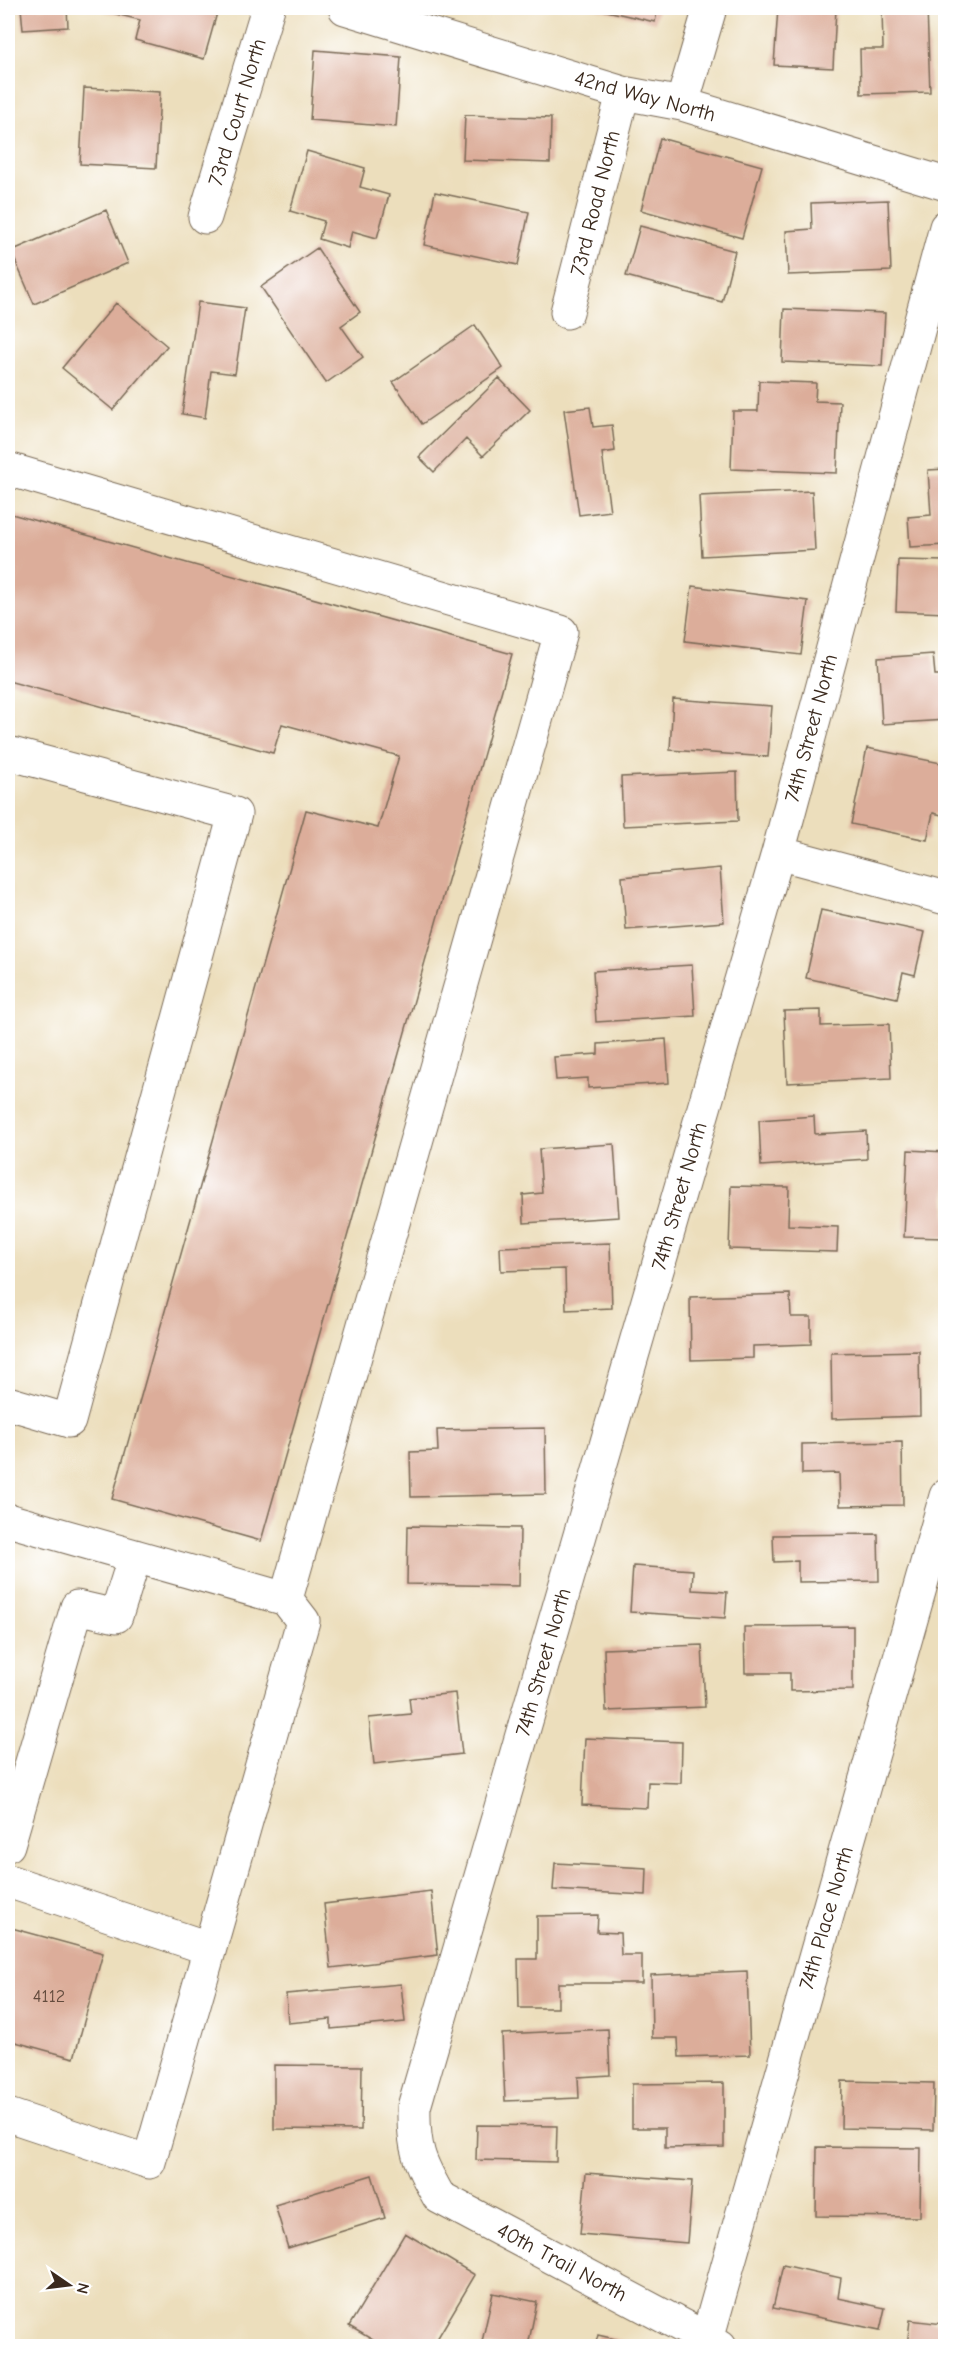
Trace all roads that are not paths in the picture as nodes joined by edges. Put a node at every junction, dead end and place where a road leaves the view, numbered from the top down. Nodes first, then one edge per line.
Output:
1 (268, 8) edge
2 (345, 8) edge
3 (710, 8) edge
4 (623, 93) junction
5 (682, 104) junction
6 (945, 184) edge
7 (205, 217) dead end
8 (945, 226) edge
9 (567, 312) dead end
10 (8, 469) edge
11 (8, 753) edge
12 (778, 853) junction
13 (945, 897) edge
14 (8, 1403) edge
15 (945, 1496) edge
16 (8, 1520) edge
17 (135, 1556) junction
18 (286, 1599) junction
19 (8, 1845) edge
20 (8, 1881) edge
21 (208, 1948) junction
22 (8, 2115) edge
23 (419, 2163) joint
24 (713, 2343) edge

1 - 7 street, 73rd Court North
2 - 4 street, 42nd Way North
3 - 5 street
4 - 5 street, 42nd Way North
4 - 9 street, 73rd Road North
5 - 6 street, 42nd Way North
8 - 12 street, 74th Street North
10 - 18 street
11 - 14 street
12 - 13 street
12 - 23 street, 74th Street North
15 - 24 street, 74th Place North
16 - 17 street
17 - 18 street
17 - 19 street
18 - 21 street
20 - 21 street
21 - 22 street
23 - 24 street, 40th Trail North

